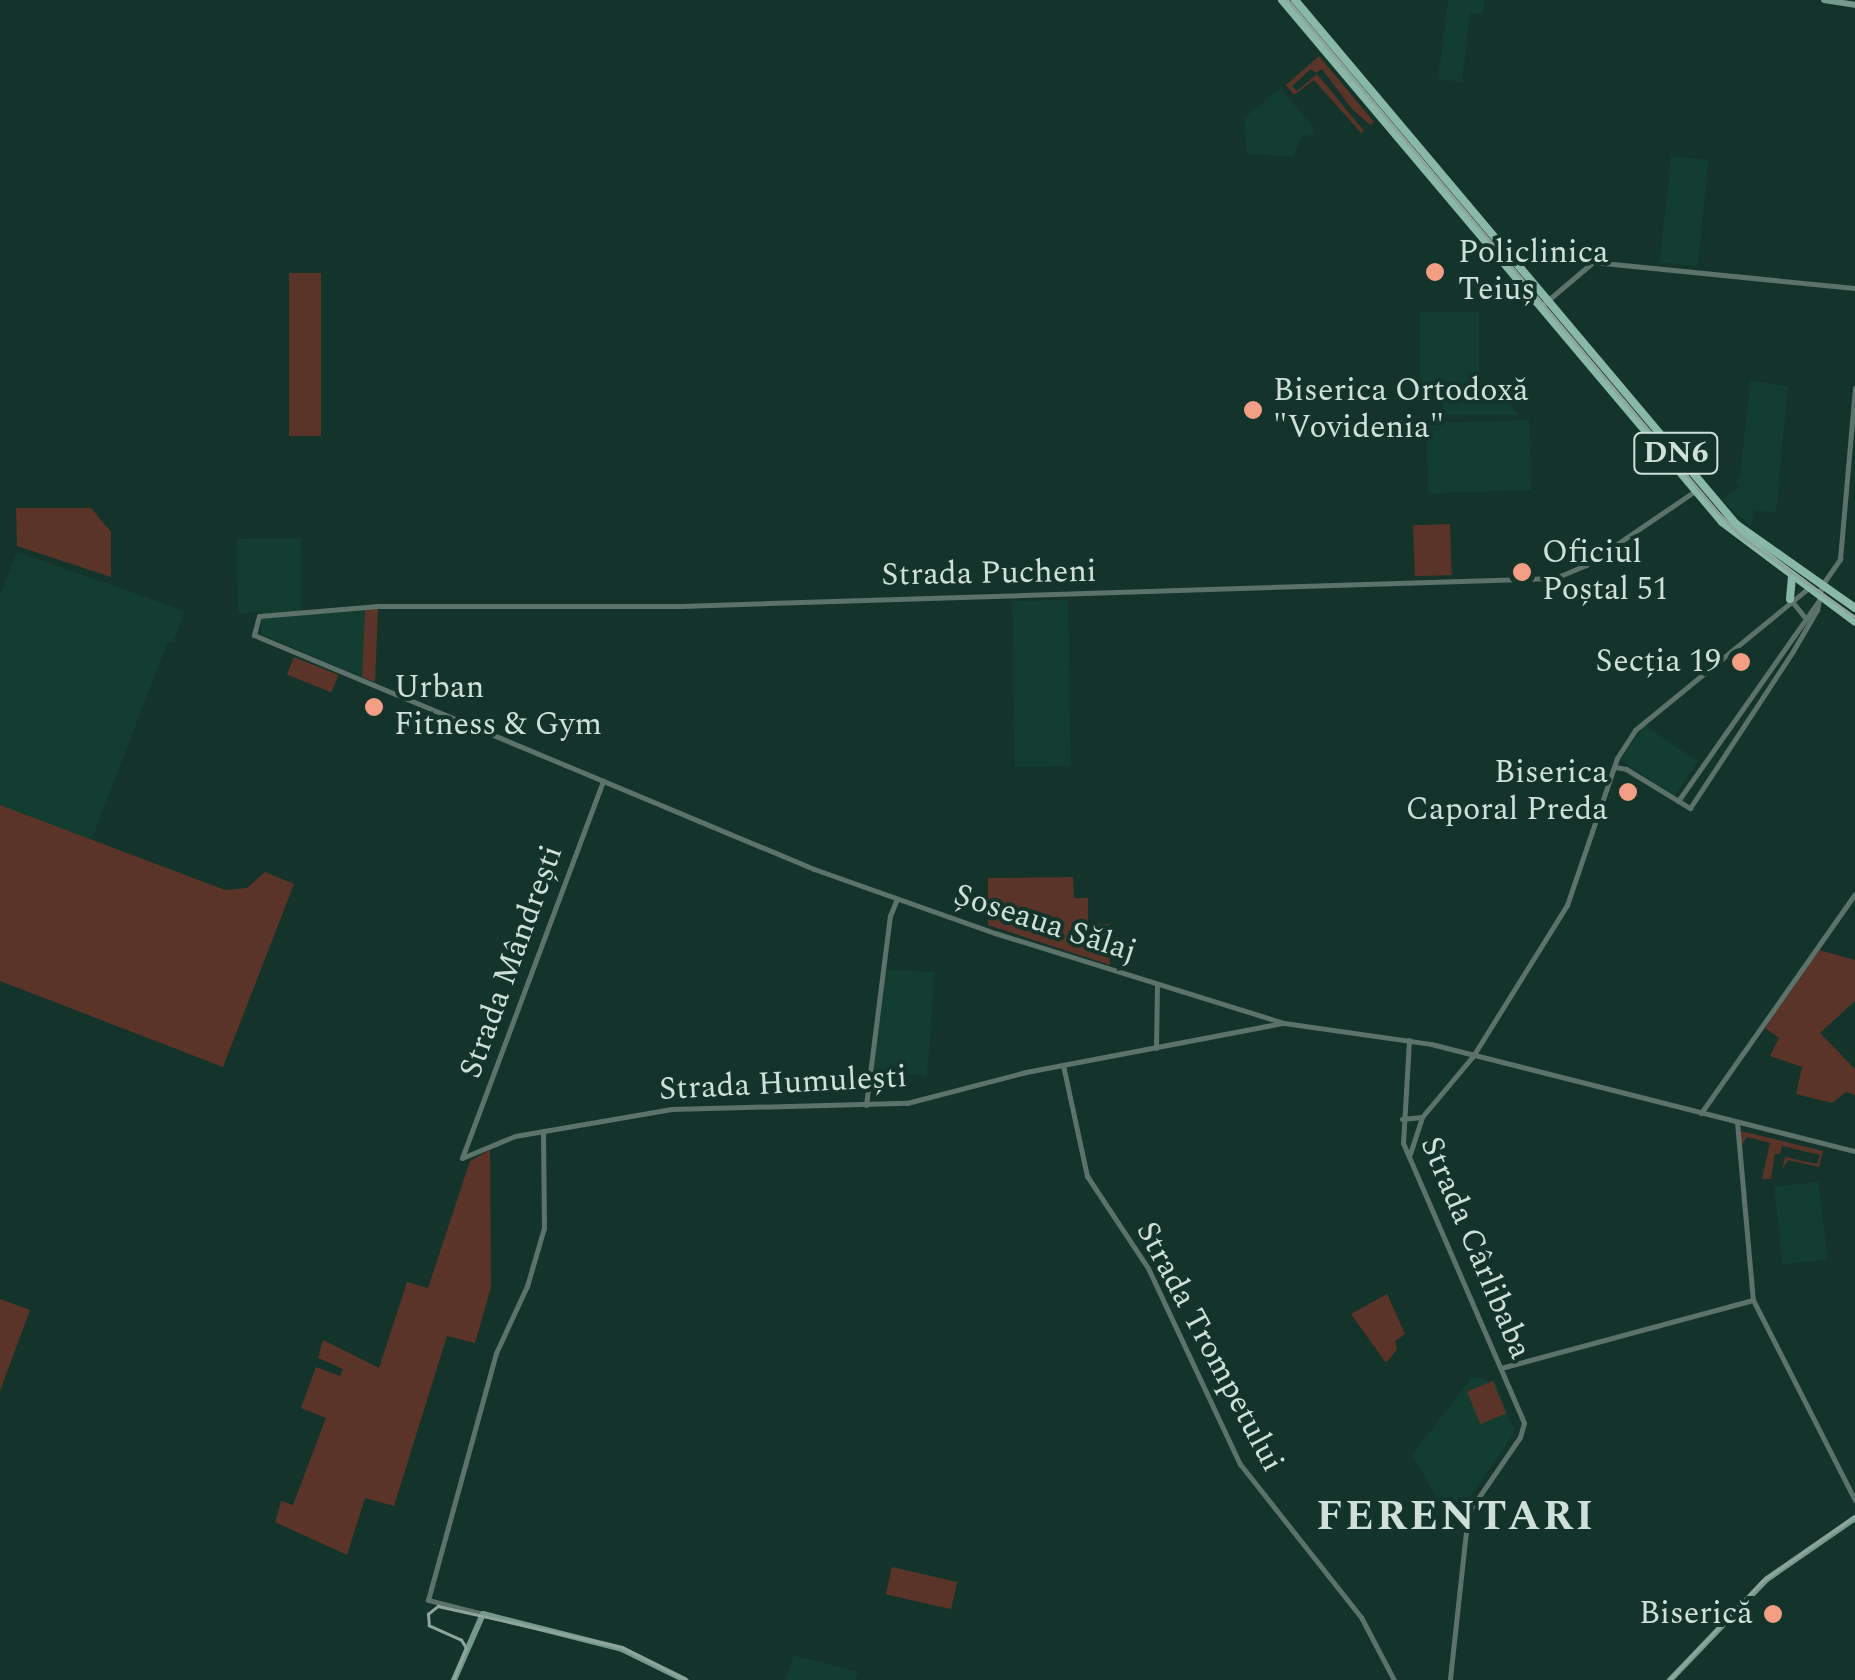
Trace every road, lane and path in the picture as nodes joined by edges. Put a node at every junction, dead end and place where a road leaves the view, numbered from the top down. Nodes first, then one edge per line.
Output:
1 (1282, 0) edge
2 (1295, 0) edge
3 (1824, 0) edge
4 (1855, 5) edge
5 (1855, 288) edge
6 (1548, 300) junction
7 (1540, 307) junction
8 (1855, 388) edge
9 (1852, 459) edge
10 (1695, 491) junction
11 (1792, 578) junction
12 (1822, 585) junction
13 (1807, 588) junction
14 (1819, 599) junction
15 (1790, 600) junction
16 (1855, 608) edge
17 (1805, 618) junction
18 (1855, 622) edge
19 (254, 635) joint
20 (1785, 645) junction
21 (1792, 650) junction
22 (1759, 681) junction
23 (1768, 687) junction
24 (1725, 731) junction
25 (1736, 737) junction
26 (1615, 767) junction
27 (603, 780) junction
28 (1678, 800) junction
29 (1855, 894) edge
30 (897, 900) junction
31 (1157, 984) junction
32 (1248, 1012) junction
33 (1284, 1023) junction
34 (1248, 1030) junction
35 (1409, 1040) junction
36 (1156, 1048) junction
37 (1473, 1056) junction
38 (1063, 1064) junction
39 (866, 1105) junction
40 (1701, 1113) junction
41 (1422, 1117) junction
42 (1402, 1119) junction
43 (1737, 1122) junction
44 (544, 1131) junction
45 (1855, 1150) edge
46 (1410, 1154) junction
47 (462, 1158) joint
48 (1752, 1300) junction
49 (1502, 1368) junction
50 (1855, 1500) edge
51 (1855, 1518) edge
52 (483, 1614) junction
53 (493, 1619) junction
54 (478, 1628) junction
55 (454, 1680) edge
56 (685, 1680) edge
57 (1394, 1680) edge
58 (1450, 1680) edge
59 (1670, 1680) edge

1 - 7 main road, DN6
2 - 6 main road, DN6
3 - 4 main road
5 - 6 street
6 - 7 street
6 - 12 main road, DN6
7 - 10 main road, DN6
8 - 9 street
9 - 12 street
10 - 11 main road, DN6
10 - 19 street, Strada Pucheni
11 - 13 main road, DN6
11 - 15 main road
12 - 13 street
12 - 14 street
12 - 16 main road, DN6
13 - 14 main road, DN6
13 - 15 street
14 - 17 street
14 - 18 main road, DN6
14 - 21 street
15 - 17 street
15 - 26 street
17 - 20 street
19 - 27 street, Șoseaua Sălaj
20 - 21 street
20 - 22 street
21 - 23 street
22 - 23 street
22 - 24 street
23 - 25 street
24 - 25 street
24 - 28 street
25 - 28 street
26 - 28 street
26 - 37 street
27 - 30 street, Șoseaua Sălaj
27 - 47 street, Strada Mândrești
29 - 40 street
30 - 31 street, Șoseaua Sălaj
30 - 39 street
31 - 32 street, Șoseaua Sălaj
31 - 36 street
32 - 33 street, Șoseaua Sălaj
32 - 34 street
33 - 34 street, Strada Humulești
33 - 35 street, Șoseaua Sălaj
34 - 36 street, Strada Humulești
35 - 37 street, Șoseaua Sălaj
35 - 42 street, Strada Cârlibaba
36 - 38 street, Strada Humulești
37 - 40 street, Șoseaua Sălaj
37 - 41 street
38 - 39 street, Strada Humulești
38 - 57 street, Strada Trompetului
39 - 44 street, Strada Humulești
40 - 43 street, Șoseaua Sălaj
41 - 42 street
41 - 46 street
42 - 46 street, Strada Cârlibaba
43 - 45 street, Șoseaua Sălaj
43 - 48 street
44 - 47 street, Strada Humulești
44 - 52 street
46 - 49 street, Strada Cârlibaba
48 - 49 street
48 - 50 street
49 - 58 street, Strada Cârlibaba
51 - 59 main road
52 - 53 main road
52 - 54 main road
53 - 54 main road
53 - 56 main road
54 - 55 main road

